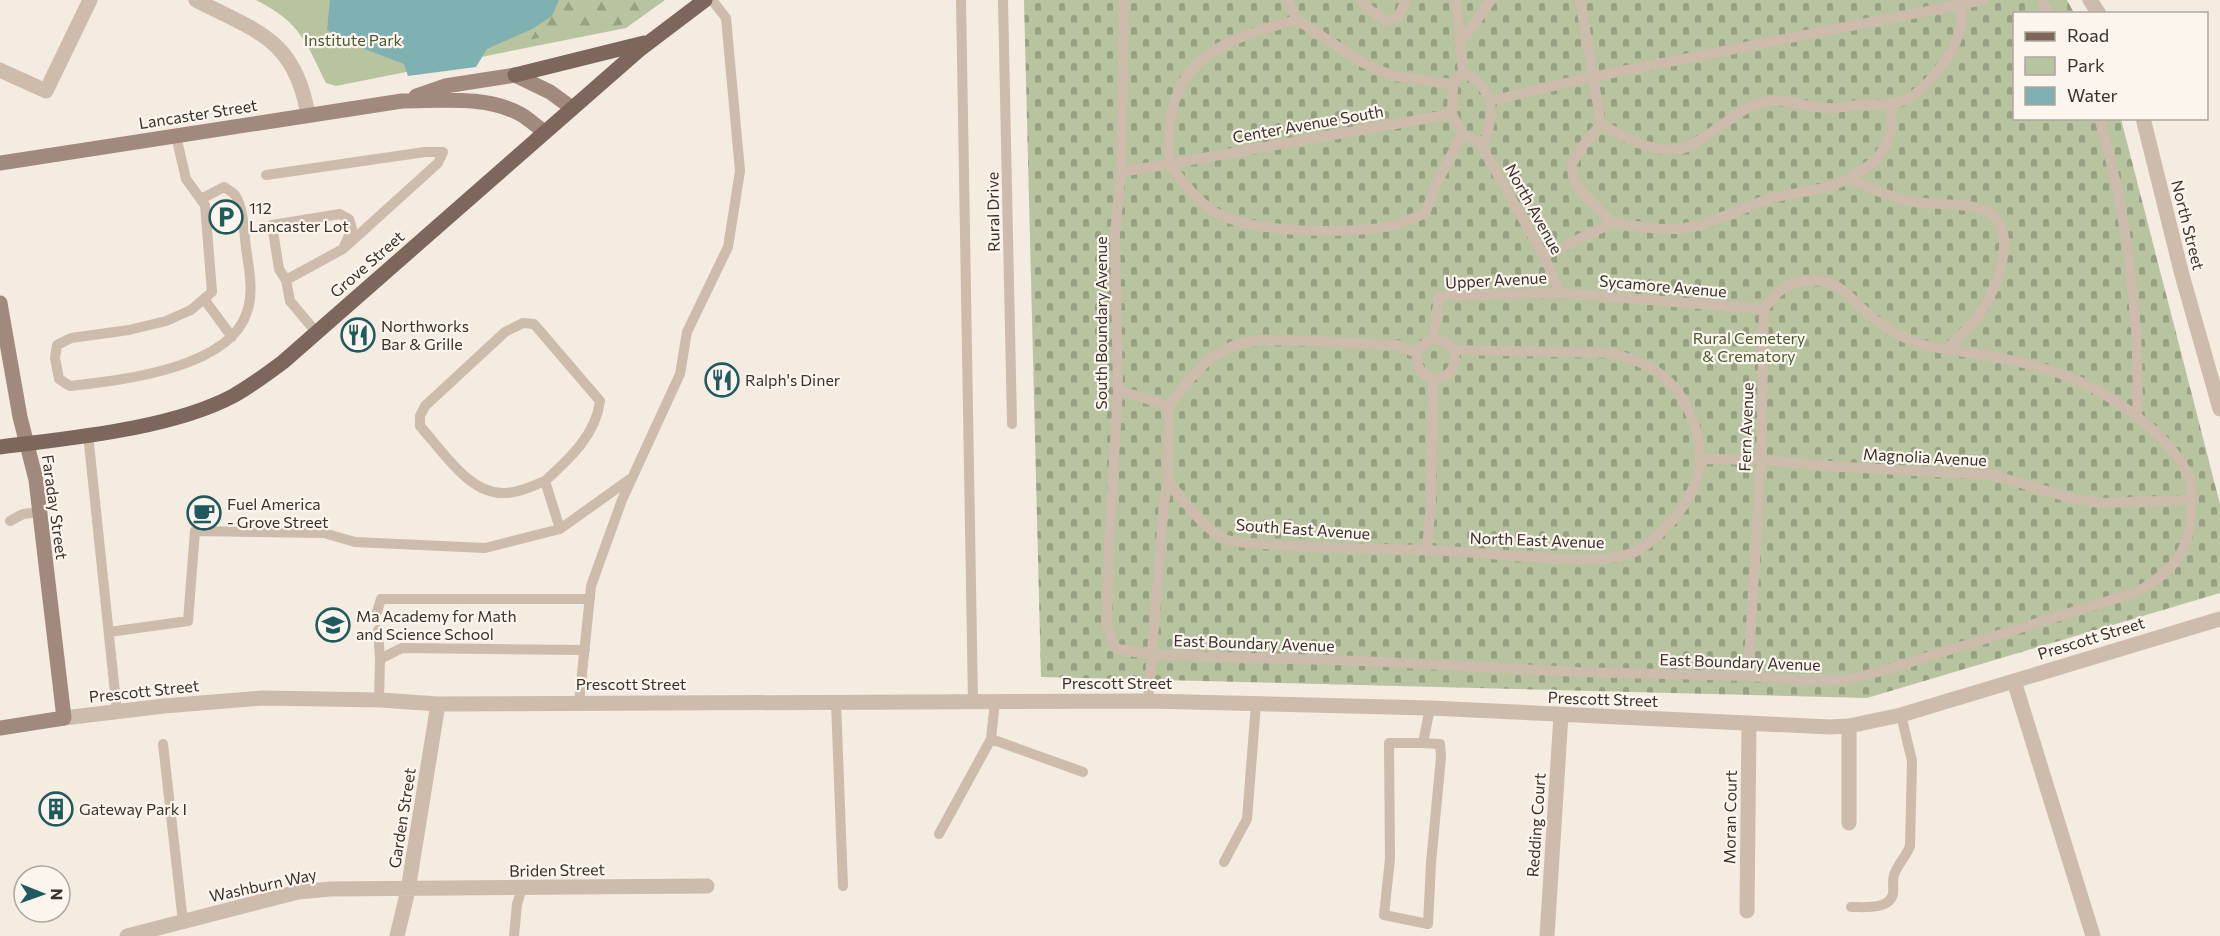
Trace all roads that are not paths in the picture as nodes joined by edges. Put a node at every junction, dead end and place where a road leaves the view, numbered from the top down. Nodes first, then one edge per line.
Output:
1 (90, 0) edge
2 (196, 0) edge
3 (705, 0) edge
4 (712, 0) edge
5 (962, 0) edge
6 (1003, 0) edge
7 (1124, 0) edge
8 (1287, 0) edge
9 (1361, 0) edge
10 (1404, 0) edge
11 (1456, 0) edge
12 (1491, 0) edge
13 (1580, 0) edge
14 (1984, 0) edge
15 (1960, 3) edge
16 (1297, 20) junction
17 (650, 42) junction
18 (1460, 44) junction
19 (0, 70) edge
20 (1463, 72) junction
21 (515, 75) junction
22 (1592, 77) junction
23 (1453, 84) junction
24 (402, 101) junction
25 (1490, 101) junction
26 (1892, 102) junction
27 (572, 108) junction
28 (1452, 114) junction
29 (308, 115) junction
30 (2100, 120) edge
31 (2143, 120) edge
32 (1601, 124) junction
33 (545, 132) junction
34 (1462, 134) junction
35 (176, 136) junction
36 (1479, 142) junction
37 (0, 163) edge
38 (1169, 164) junction
39 (1121, 172) junction
40 (266, 175) dead end
41 (1849, 179) junction
42 (201, 200) junction
43 (1612, 223) junction
44 (343, 249) junction
45 (1544, 256) junction
46 (286, 280) junction
47 (1560, 293) junction
48 (204, 299) junction
49 (0, 303) edge
50 (1764, 309) junction
51 (316, 332) junction
52 (232, 337) junction
53 (1433, 340) junction
54 (1454, 350) junction
55 (1946, 350) junction
56 (1417, 353) junction
57 (1433, 379) junction
58 (1118, 390) junction
59 (1169, 406) junction
60 (2220, 409) edge
61 (2137, 416) junction
62 (1012, 424) dead end
63 (88, 434) junction
64 (27, 443) junction
65 (0, 447) edge
66 (1701, 459) junction
67 (1761, 460) junction
68 (632, 477) junction
69 (545, 481) junction
70 (1168, 481) junction
71 (2192, 500) junction
72 (39, 512) junction
73 (10, 521) dead end
74 (560, 529) junction
75 (1427, 550) junction
76 (590, 599) junction
77 (377, 612) dead end
78 (2220, 619) edge
79 (378, 630) dead end
80 (108, 632) junction
81 (1113, 645) joint
82 (585, 650) junction
83 (1153, 655) junction
84 (380, 658) junction
85 (1748, 676) junction
86 (2014, 681) junction
87 (379, 700) junction
88 (1148, 700) junction
89 (995, 701) junction
90 (836, 702) junction
91 (973, 702) junction
92 (579, 703) junction
93 (438, 704) junction
94 (1257, 704) junction
95 (1430, 708) junction
96 (117, 712) junction
97 (1561, 715) junction
98 (1901, 715) junction
99 (64, 718) junction
100 (1749, 723) junction
101 (1849, 726) junction
102 (0, 728) edge
103 (991, 739) junction
104 (1423, 743) junction
105 (163, 744) dead end
106 (1083, 772) dead end
107 (1849, 823) dead end
108 (939, 834) dead end
109 (1224, 862) dead end
110 (707, 886) dead end
111 (843, 886) dead end
112 (522, 888) junction
113 (408, 890) junction
114 (1851, 907) dead end
115 (1747, 911) dead end
116 (183, 922) junction
117 (127, 936) edge
118 (397, 936) edge
119 (514, 936) edge
120 (1547, 936) edge
121 (2093, 936) edge

1 - 19 street
2 - 29 street
3 - 17 main road, Grove Street
4 - 68 lane
5 - 91 lane
6 - 62 lane, Rural Drive
7 - 39 lane, South Boundary Avenue
8 - 16 lane
9 - 10 lane
11 - 18 lane
12 - 18 lane
13 - 22 lane
14 - 15 lane
15 - 22 lane
15 - 26 lane
16 - 23 lane
16 - 38 lane
17 - 21 main road
17 - 27 main road, Grove Street
18 - 20 lane
20 - 23 lane
20 - 25 lane
21 - 24 main road, Lancaster Street
21 - 27 main road
22 - 25 lane
22 - 32 lane
23 - 28 lane
24 - 29 main road, Lancaster Street
24 - 33 main road, Lancaster Street
25 - 36 lane
26 - 32 lane
26 - 41 lane
27 - 33 main road, Grove Street
28 - 34 lane
28 - 38 lane, Center Avenue South
29 - 35 main road, Lancaster Street
30 - 61 lane
31 - 60 street, North Street
32 - 43 lane
33 - 51 main road, Grove Street
34 - 36 lane
34 - 38 lane
35 - 37 main road, Lancaster Street
35 - 42 lane
36 - 45 lane, North Avenue
38 - 39 lane, Center Avenue South
39 - 58 lane, South Boundary Avenue
40 - 44 lane
41 - 43 lane
41 - 55 lane
42 - 48 lane
42 - 52 lane
43 - 45 lane
44 - 46 lane
44 - 46 lane
45 - 47 lane, North Avenue
46 - 51 lane
47 - 50 lane, Sycamore Avenue
47 - 53 lane, Upper Avenue
48 - 52 lane
48 - 52 lane
49 - 64 main road, Faraday Street
50 - 55 lane
50 - 67 lane, Fern Avenue
51 - 63 main road, Grove Street
53 - 54 lane
53 - 56 lane
54 - 57 lane
54 - 66 lane
55 - 61 lane
56 - 57 lane
56 - 59 lane
57 - 75 lane
58 - 59 lane
58 - 81 lane, South Boundary Avenue
59 - 70 lane
61 - 71 lane, East Boundary Avenue
63 - 64 main road, Grove Street
63 - 80 lane
64 - 65 main road, Grove Street
64 - 72 main road, Faraday Street
66 - 67 lane, Magnolia Avenue
66 - 75 lane, North East Avenue
67 - 71 lane, Magnolia Avenue
67 - 85 lane, Fern Avenue
68 - 74 lane
68 - 76 lane
69 - 69 lane
69 - 74 lane
70 - 75 lane, South East Avenue
70 - 83 lane
71 - 85 lane, East Boundary Avenue
72 - 73 lane
72 - 99 main road, Faraday Street
74 - 80 lane
76 - 77 lane
76 - 82 lane
78 - 86 street, Prescott Street
79 - 84 lane
80 - 96 lane
81 - 83 lane, East Boundary Avenue
82 - 84 lane
82 - 92 lane
83 - 85 lane, East Boundary Avenue
83 - 88 lane
84 - 87 lane
86 - 98 street, Prescott Street
86 - 121 street
87 - 93 street, Prescott Street
87 - 96 street, Prescott Street
88 - 89 street, Prescott Street
88 - 94 street, Prescott Street
89 - 91 street, Prescott Street
89 - 103 lane
90 - 91 street, Prescott Street
90 - 92 street, Prescott Street
90 - 111 lane
92 - 93 street, Prescott Street
93 - 113 street, Garden Street
94 - 95 street, Prescott Street
94 - 109 lane
95 - 97 street, Prescott Street
95 - 104 lane
96 - 99 street, Prescott Street
97 - 100 street, Prescott Street
97 - 120 street, Redding Court
98 - 101 street, Prescott Street
98 - 114 lane
99 - 102 main road, Prescott Street
100 - 101 street, Prescott Street
100 - 115 street, Moran Court
101 - 107 street
103 - 106 lane
103 - 108 lane
104 - 104 lane
105 - 116 lane
110 - 112 street, Briden Street
112 - 113 street, Briden Street
112 - 119 lane
113 - 116 street, Washburn Way
113 - 118 street, Garden Street
116 - 117 street, Washburn Way

